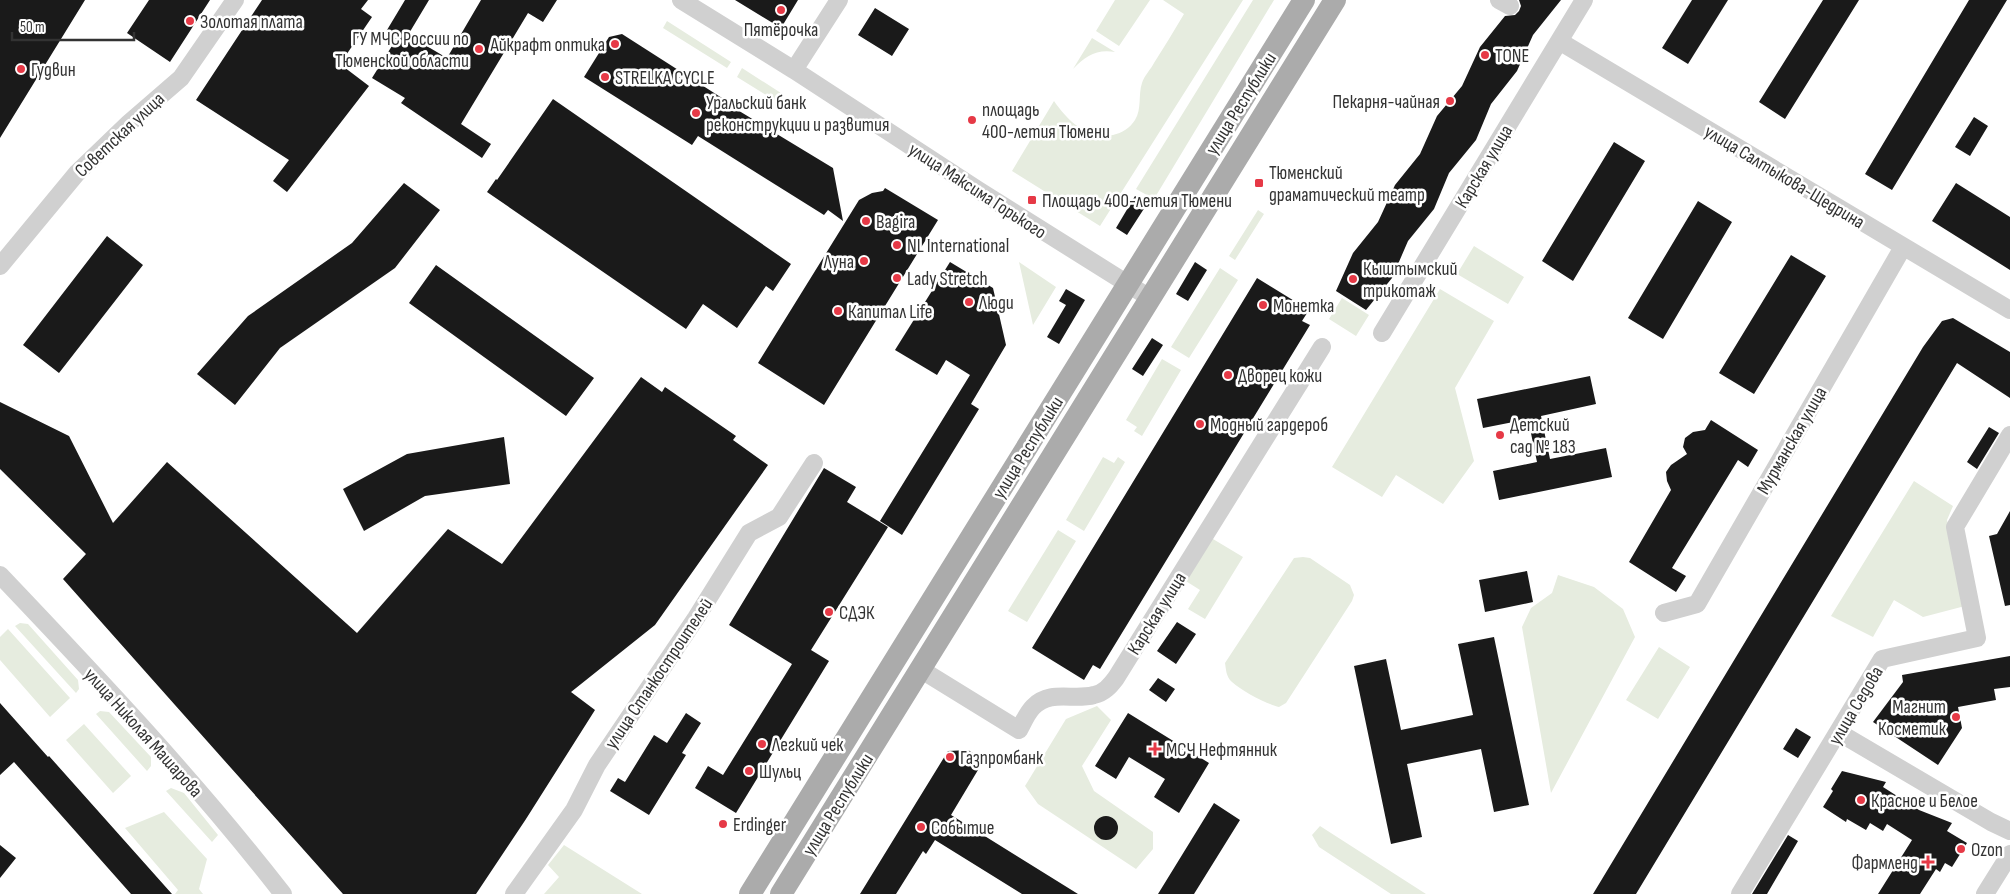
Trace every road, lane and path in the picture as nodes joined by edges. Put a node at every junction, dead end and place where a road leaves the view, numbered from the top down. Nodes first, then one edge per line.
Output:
1 (235, 0) edge
2 (681, 0) edge
3 (839, 0) edge
4 (1304, 0) edge
5 (1334, 0) edge
6 (1584, 0) edge
7 (1559, 41) junction
8 (794, 70) junction
9 (1903, 247) junction
10 (0, 266) edge
11 (1127, 285) junction
12 (1150, 298) junction
13 (2010, 310) edge
14 (1382, 333) dead end
15 (1322, 347) dead end
16 (2010, 435) edge
17 (814, 463) dead end
18 (0, 575) edge
19 (1664, 612) dead end
20 (920, 669) junction
21 (1838, 732) junction
22 (2010, 831) edge
23 (2010, 854) edge
24 (283, 894) edge
25 (514, 894) edge
26 (750, 894) edge
27 (781, 894) edge
28 (1740, 894) edge
29 (1986, 894) edge

1 - 10 street, Советская улица
2 - 8 street, улица Максима Горького
3 - 8 street
4 - 11 main road, улица Республики
5 - 12 main road, улица Республики
6 - 7 street, Карская улица
7 - 9 street, улица Салтыкова-Щедрина
7 - 14 street, Карская улица
8 - 11 street, улица Максима Горького
9 - 13 street, улица Салтыкова-Щедрина
9 - 19 street, Мурманская улица
11 - 12 street, улица Максима Горького
11 - 26 main road, улица Республики
12 - 20 main road, улица Республики
15 - 20 street, Карская улица
16 - 21 street, улица Седова
17 - 25 street, улица Станкостроителей
18 - 24 street, улица Николая Машарова
20 - 27 main road, улица Республики
21 - 22 street
21 - 28 street, улица Седова
23 - 29 street

